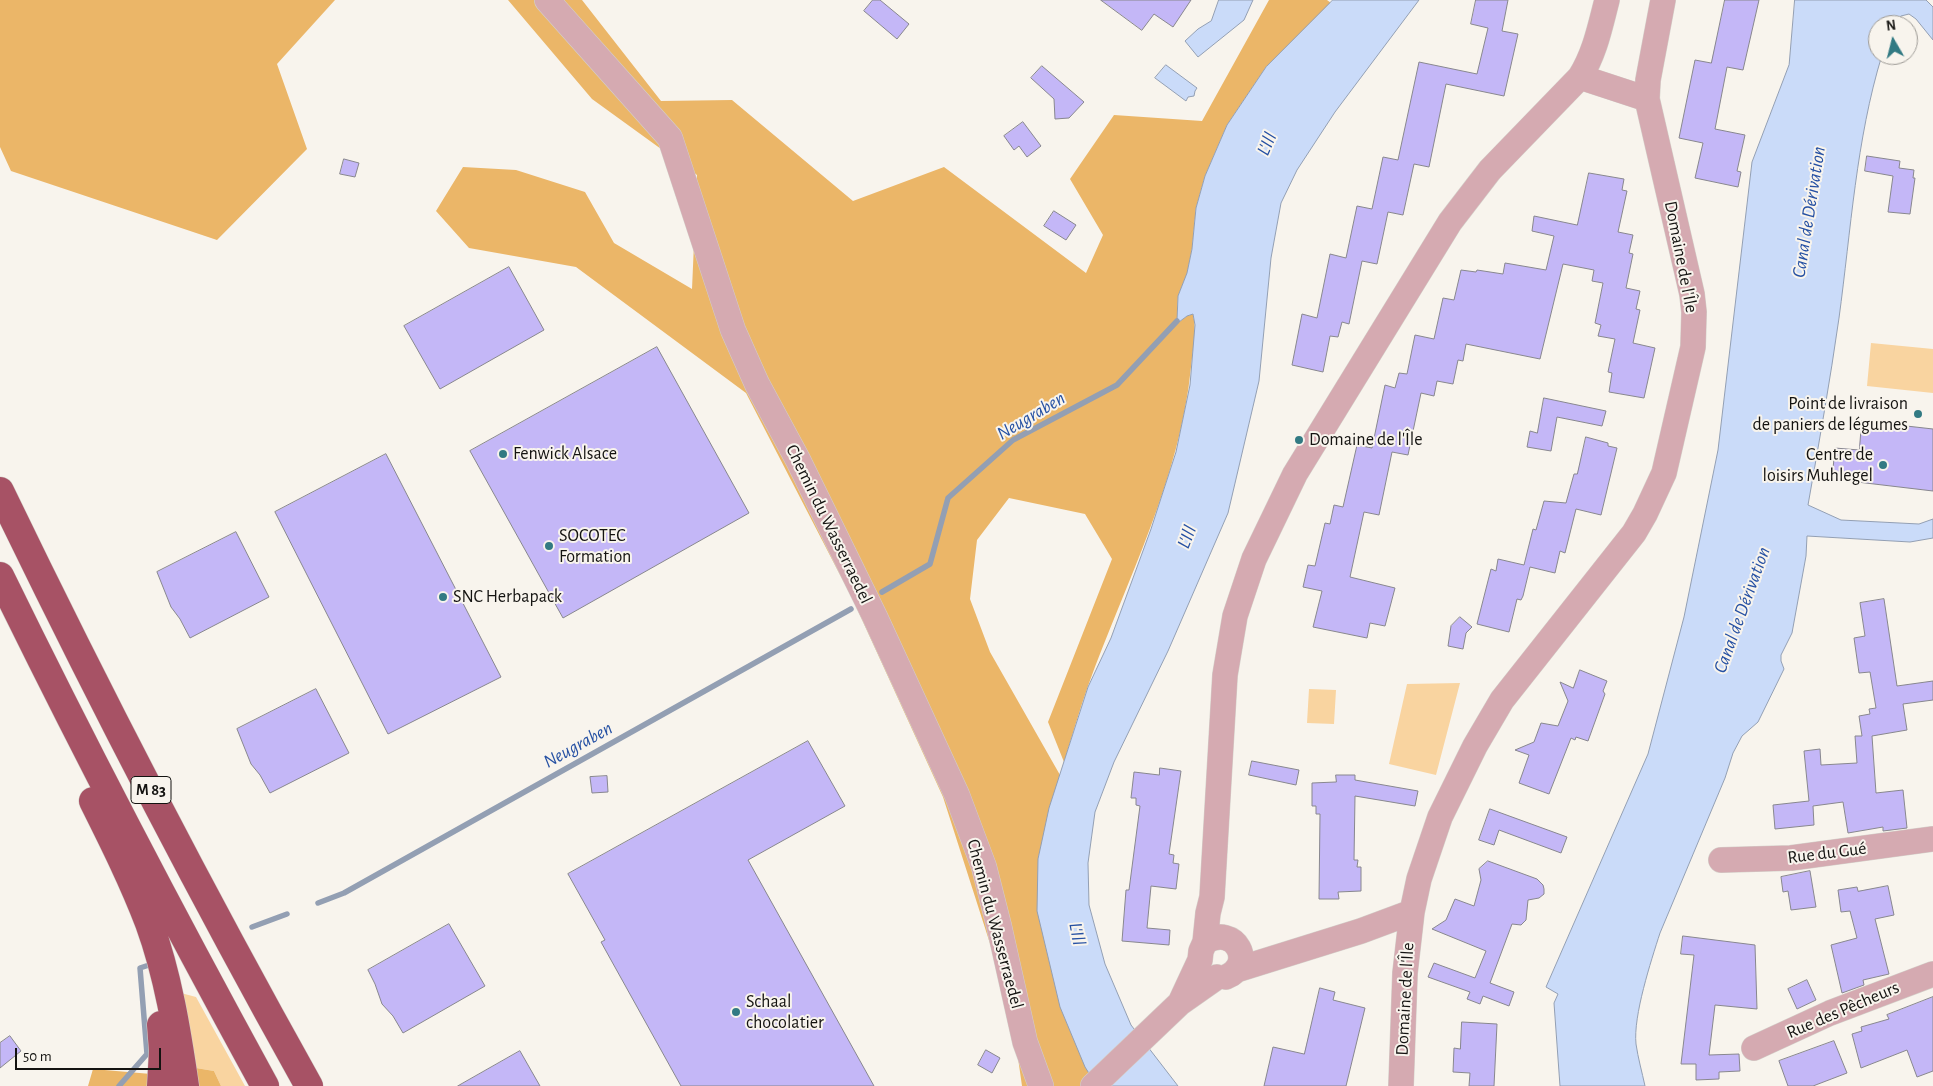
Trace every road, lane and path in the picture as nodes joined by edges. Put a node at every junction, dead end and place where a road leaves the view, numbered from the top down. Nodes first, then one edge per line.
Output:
1 (547, 0) edge
2 (1607, 0) edge
3 (1663, 0) edge
4 (1580, 77) junction
5 (1647, 100) junction
6 (0, 491) edge
7 (0, 576) edge
8 (28, 634) junction
9 (1933, 839) edge
10 (1720, 860) dead end
11 (1412, 912) junction
12 (159, 956) junction
13 (1221, 956) junction
14 (1933, 974) edge
15 (1754, 1048) dead end
16 (161, 1086) edge
17 (185, 1086) edge
18 (265, 1086) edge
19 (309, 1086) edge
20 (1041, 1086) edge
21 (1093, 1086) edge
22 (1401, 1086) edge

1 - 20 street, Chemin du Wasserraedel
2 - 4 street
3 - 5 street, Domaine de l'Île
4 - 5 street
4 - 13 street
5 - 11 street, Domaine de l'Île
6 - 19 highway, M 83
7 - 8 highway, M 83
8 - 12 highway
8 - 18 highway, M 83
9 - 10 street, Rue du Gué
11 - 13 street, Domaine de l'Île
11 - 22 street, Domaine de l'Île
12 - 16 highway
12 - 17 highway
13 - 21 street, Domaine de l'Île
14 - 15 street, Rue des Pêcheurs

